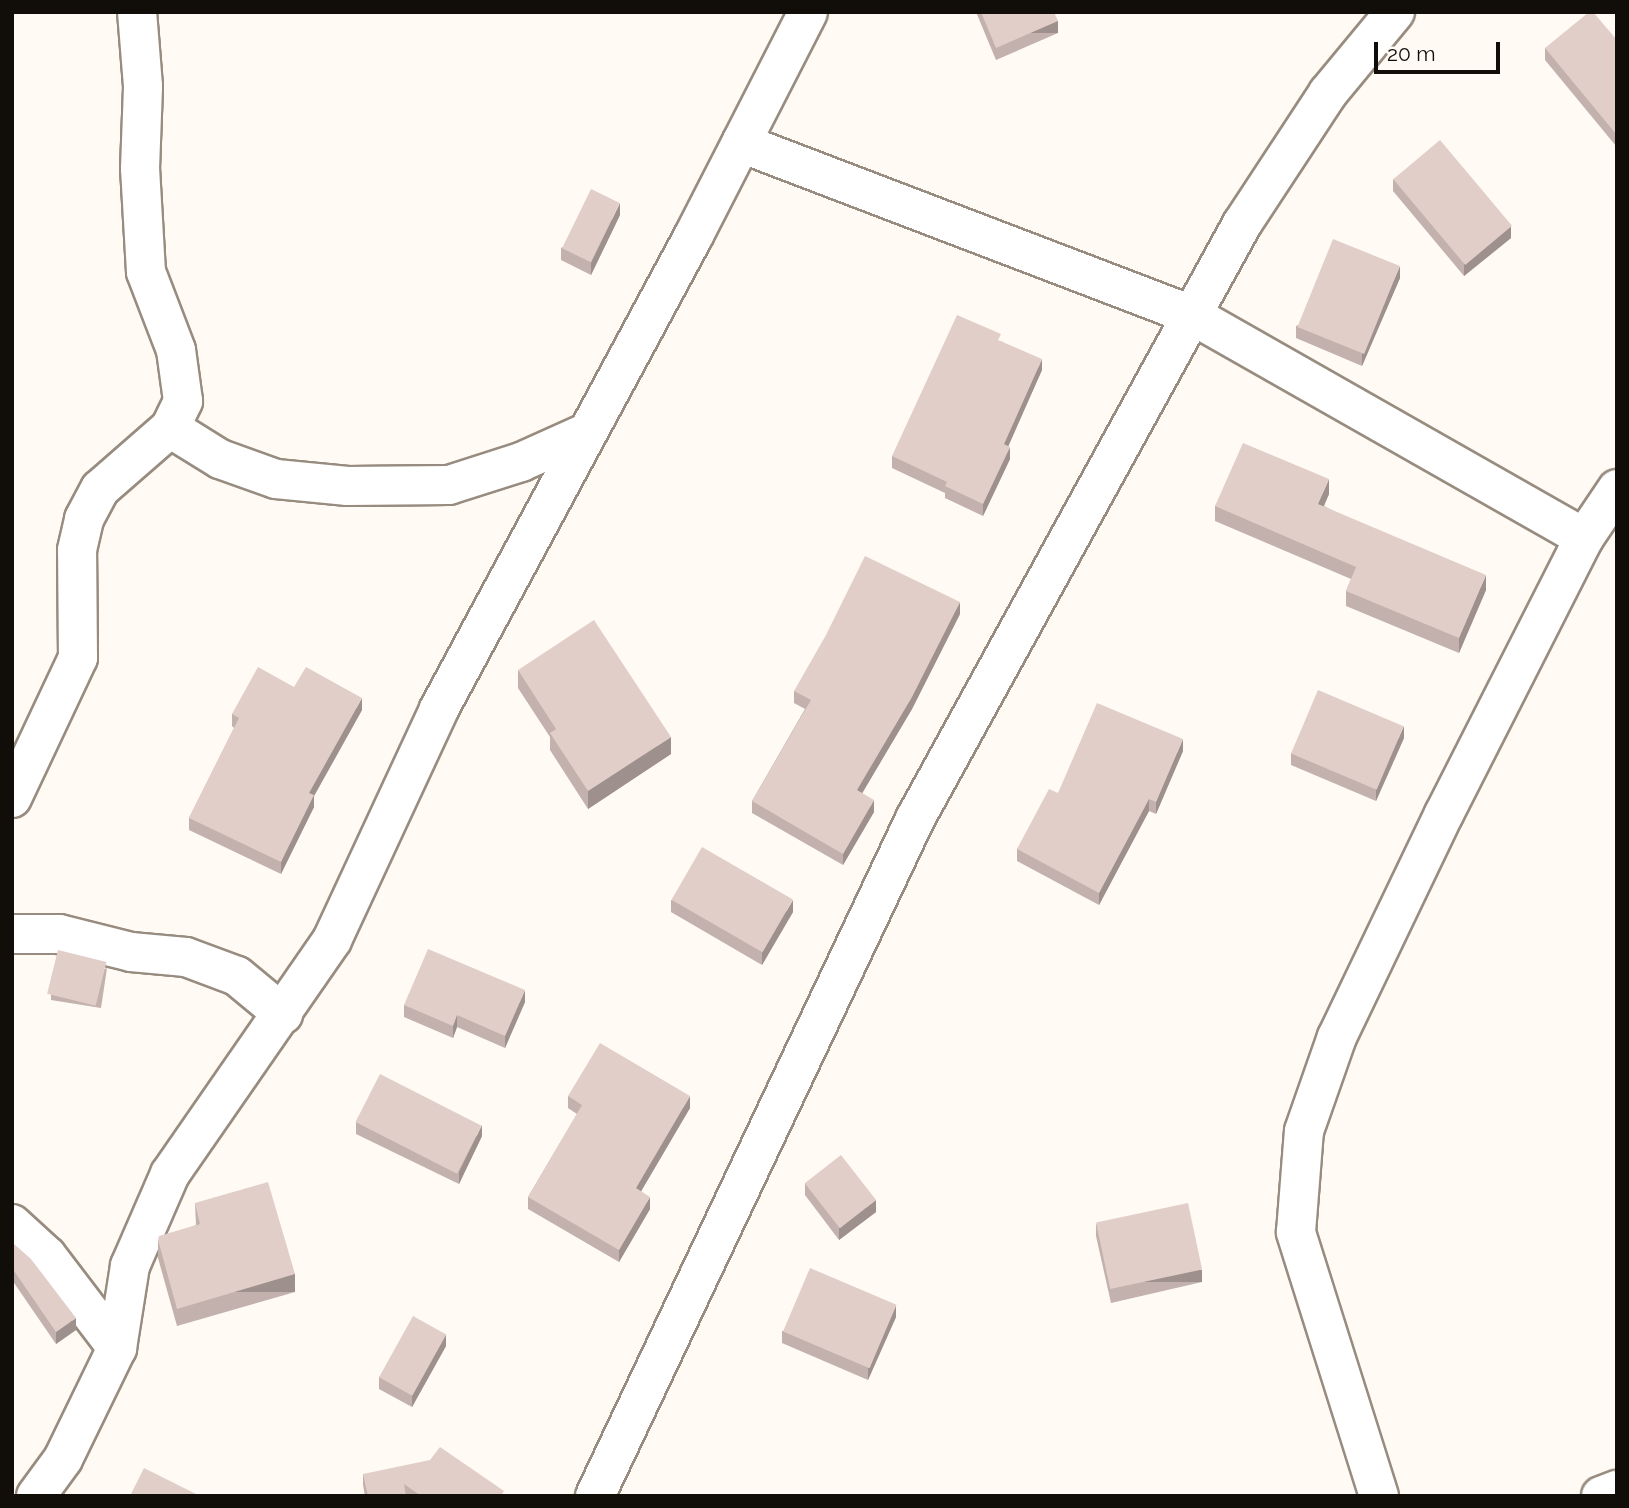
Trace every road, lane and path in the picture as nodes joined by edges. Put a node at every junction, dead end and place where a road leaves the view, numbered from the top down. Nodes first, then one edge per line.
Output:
1 (137, 12) edge
2 (808, 12) edge
3 (1395, 12) edge
4 (741, 143) junction
5 (1192, 315) junction
6 (170, 428) junction
7 (588, 432) junction
8 (1617, 489) edge
9 (1584, 538) junction
10 (12, 798) edge
11 (12, 934) edge
12 (283, 1014) junction
13 (12, 1224) edge
14 (117, 1348) junction
15 (1617, 1490) edge
16 (36, 1496) edge
17 (595, 1496) edge
18 (1379, 1496) edge
19 (1601, 1496) edge

1 - 6 street
2 - 4 street
3 - 5 street
4 - 5 street
4 - 7 street
5 - 9 street
5 - 17 street
6 - 7 street
6 - 10 street
7 - 12 street
8 - 9 street
9 - 18 street
11 - 12 street
12 - 14 street
13 - 14 street
14 - 16 street
15 - 19 street

